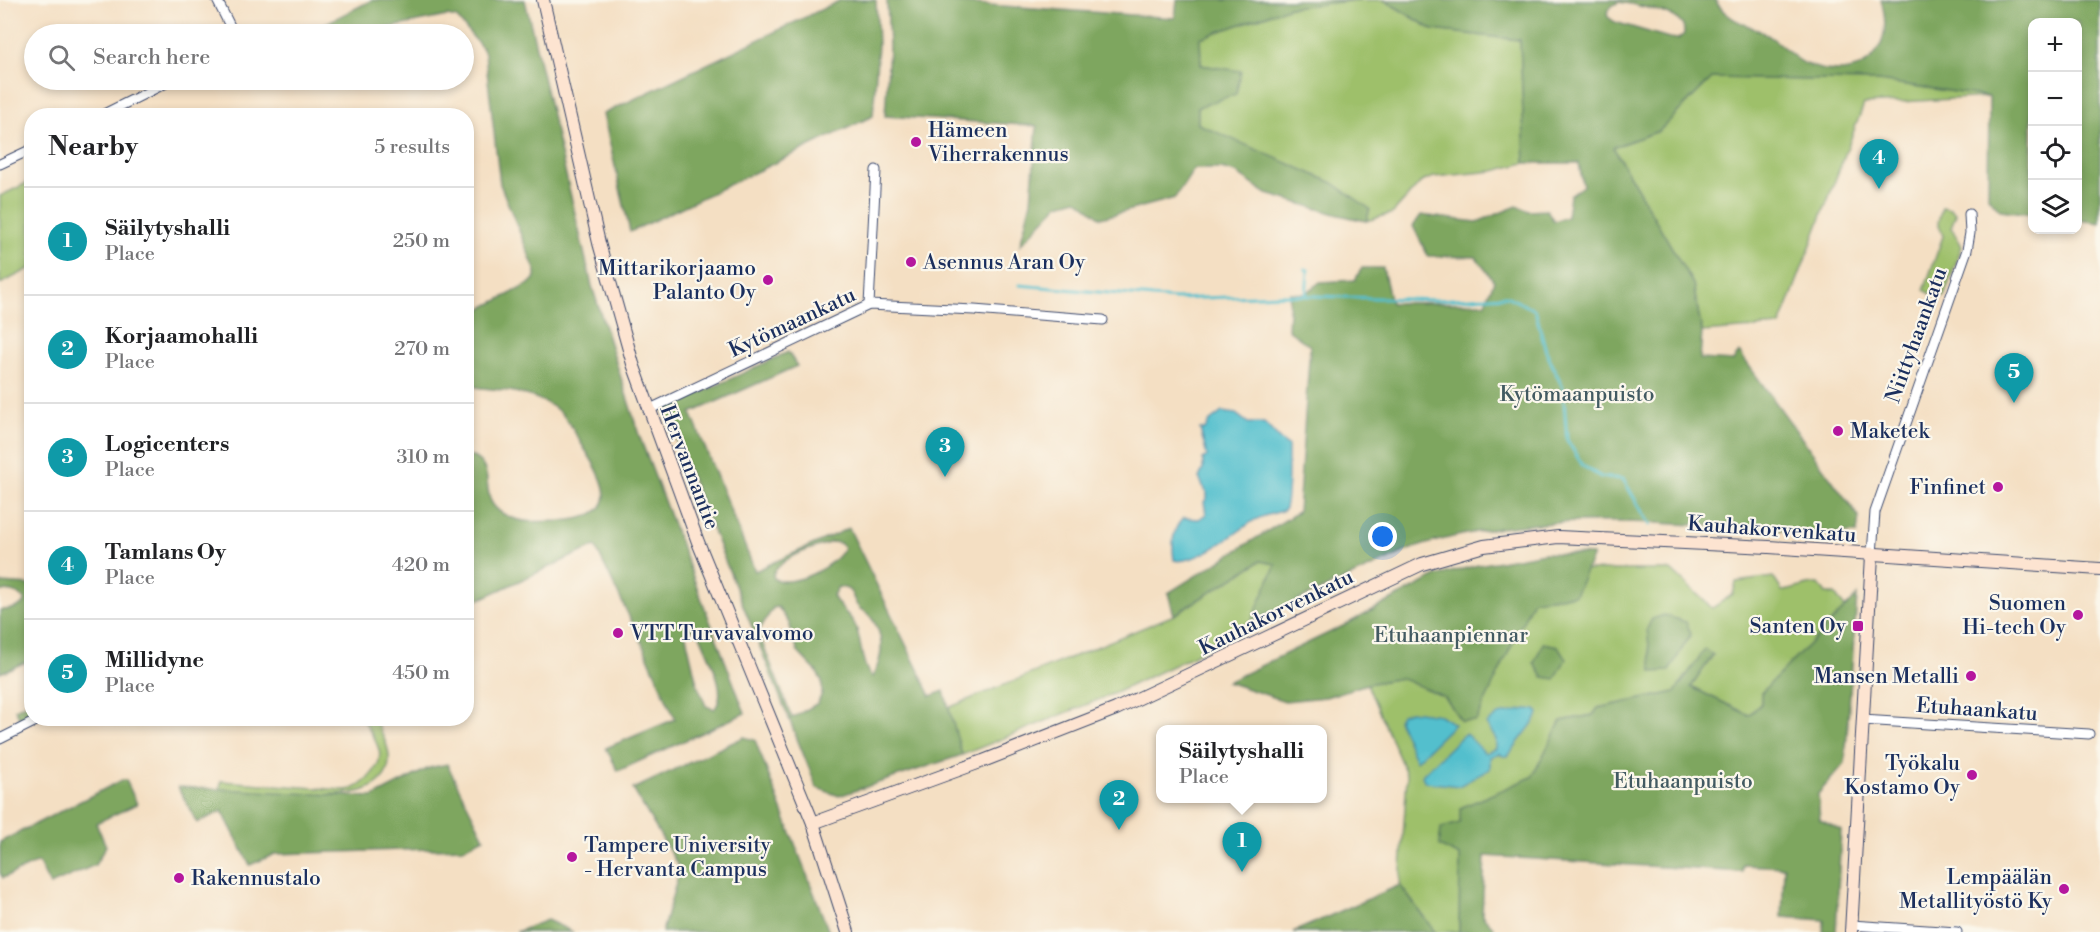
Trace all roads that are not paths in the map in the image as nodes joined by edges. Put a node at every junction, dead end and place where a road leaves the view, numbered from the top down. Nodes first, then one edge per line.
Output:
1 (217, 0) edge
2 (543, 0) edge
3 (229, 24) edge
4 (152, 90) edge
5 (116, 108) edge
6 (24, 153) edge
7 (0, 164) edge
8 (876, 170) dead end
9 (1969, 214) dead end
10 (869, 305) junction
11 (1103, 320) dead end
12 (648, 410) junction
13 (1872, 555) junction
14 (2100, 569) edge
15 (1862, 720) junction
16 (26, 726) edge
17 (2089, 734) dead end
18 (0, 739) edge
19 (813, 823) junction
20 (1851, 928) edge
21 (848, 932) edge
22 (1957, 932) edge

1 - 3 street
2 - 12 street, Hervannantie
4 - 5 street
6 - 7 street
8 - 10 street
9 - 13 street, Niittyhaankatu
10 - 11 street, Kytömaankatu
10 - 12 street, Kytömaankatu
12 - 19 street, Hervannantie
13 - 14 street, Kauhakorvenkatu
13 - 15 street, Niittyhaankatu
13 - 19 street, Kauhakorvenkatu
15 - 17 street, Etuhaankatu
15 - 20 street, Niittyhaankatu
16 - 18 street
19 - 21 street, Hervannantie
20 - 22 street

